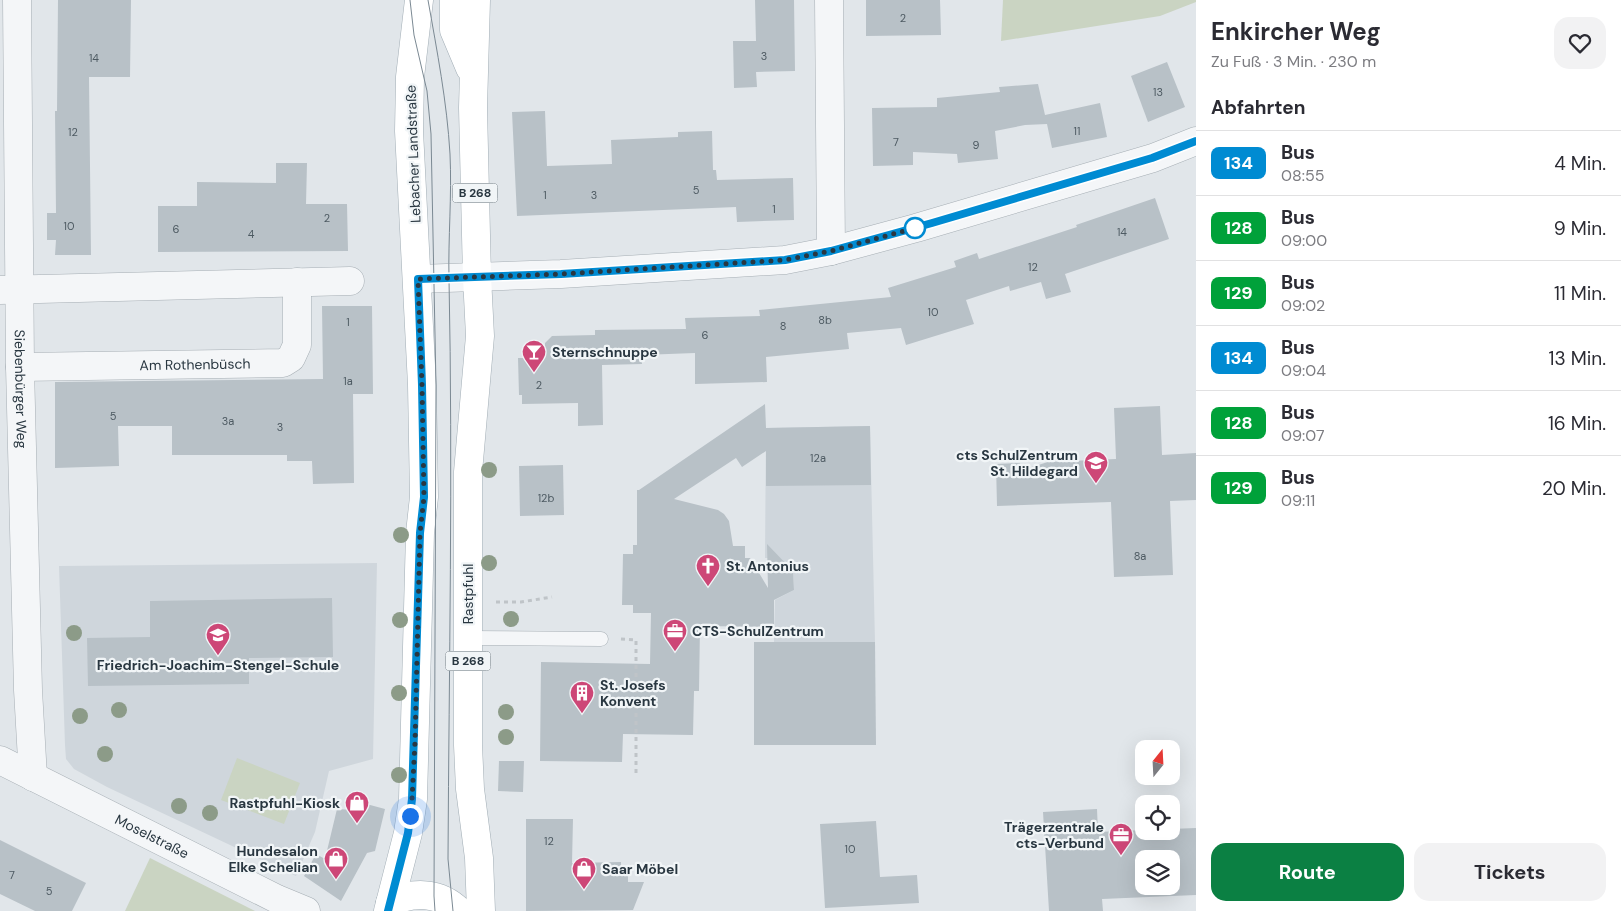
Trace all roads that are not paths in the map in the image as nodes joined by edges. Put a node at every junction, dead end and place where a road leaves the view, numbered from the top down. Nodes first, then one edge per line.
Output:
1 (17, 0) edge
2 (419, 0) edge
3 (454, 0) edge
4 (476, 0) edge
5 (830, 0) edge
6 (474, 76) junction
7 (1196, 140) edge
8 (831, 251) junction
9 (477, 278) junction
10 (418, 279) junction
11 (350, 281) dead end
12 (297, 282) junction
13 (10, 290) edge
14 (20, 367) junction
15 (468, 638) junction
16 (601, 639) road end
17 (0, 760) edge
18 (33, 777) junction
19 (389, 907) edge
20 (306, 911) edge
21 (459, 911) edge
22 (481, 911) edge

1 - 13 street, Siebenbürger Weg
2 - 10 main road, Lebacher Landstraße
3 - 6 main road, B 268
4 - 6 main road, B 268
5 - 8 street
6 - 9 main road, B 268
7 - 8 street
8 - 9 street
9 - 10 street
9 - 15 main road, Rastpfuhl / B 268
10 - 19 main road
11 - 12 street
12 - 13 street
12 - 14 street, Am Rothenbüsch
13 - 14 street, Siebenbürger Weg
14 - 18 street, Siebenbürger Weg
15 - 16 lane
15 - 22 main road, Rastpfuhl / B 268
17 - 18 street, Moselstraße
18 - 20 street, Moselstraße
19 - 21 main road

